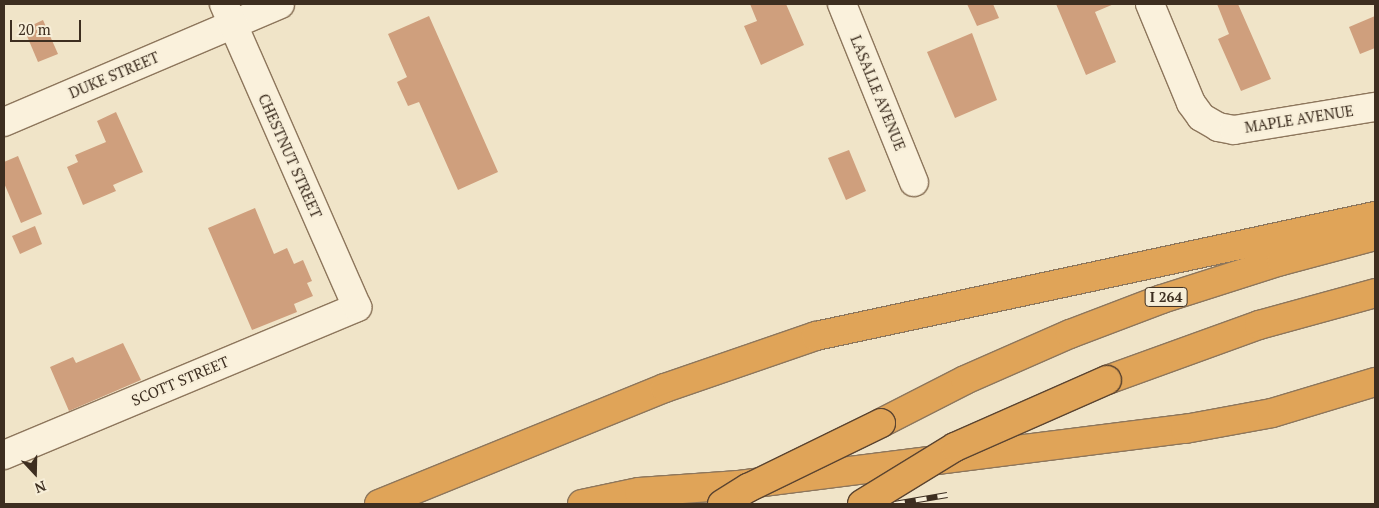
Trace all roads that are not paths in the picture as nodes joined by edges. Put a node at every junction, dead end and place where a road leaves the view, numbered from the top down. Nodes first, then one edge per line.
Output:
1 (280, 4) edge
2 (842, 4) edge
3 (1150, 4) edge
4 (229, 14) edge
5 (1375, 107) edge
6 (4, 122) edge
7 (914, 182) dead end
8 (1375, 216) edge
9 (1375, 236) edge
10 (1375, 294) edge
11 (357, 307) joint
12 (1375, 382) edge
13 (881, 423) junction
14 (4, 455) edge
15 (379, 504) edge
16 (582, 504) edge
17 (722, 504) edge
18 (753, 504) edge
19 (862, 504) edge

1 - 4 street, DUKE STREET
2 - 7 street, LASALLE AVENUE
3 - 5 street, MAPLE AVENUE
4 - 6 street, DUKE STREET
4 - 11 street, CHESTNUT STREET
8 - 15 highway
9 - 13 highway, I 264
10 - 19 highway, bridge
11 - 14 street, SCOTT STREET
12 - 16 highway
13 - 17 highway, bridge
13 - 18 highway, I 264, bridge

